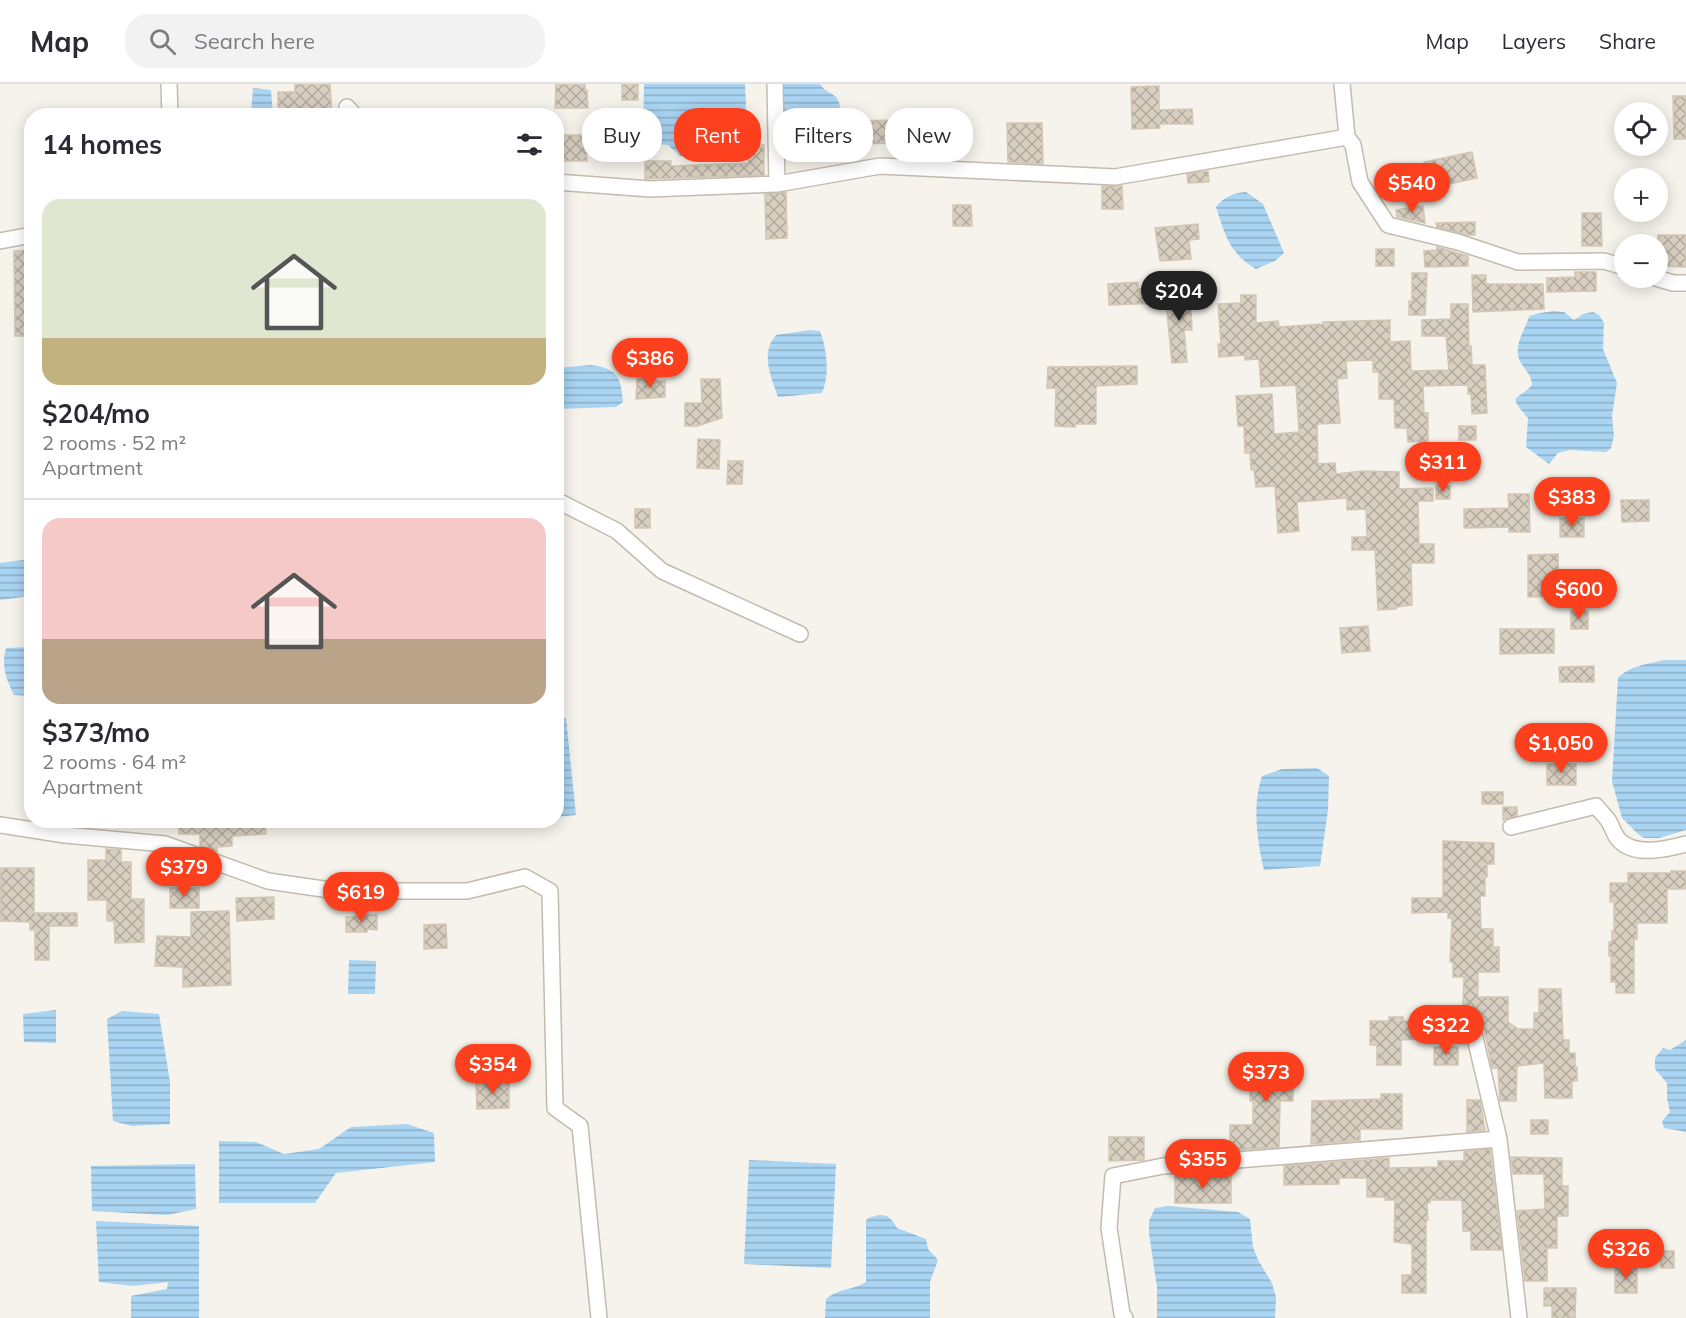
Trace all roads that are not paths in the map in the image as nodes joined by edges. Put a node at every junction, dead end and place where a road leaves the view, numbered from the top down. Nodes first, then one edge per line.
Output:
1 (169, 84) edge
2 (776, 84) edge
3 (1341, 84) edge
4 (170, 108) edge
5 (1347, 137) junction
6 (564, 183) edge
7 (777, 184) junction
8 (24, 236) edge
9 (0, 241) edge
10 (1614, 264) edge
11 (1668, 282) edge
12 (1686, 283) edge
13 (564, 504) edge
14 (800, 634) dead end
15 (0, 825) edge
16 (1510, 827) dead end
17 (1686, 844) edge
18 (1474, 1034) dead end
19 (1499, 1139) junction
20 (599, 1318) edge
21 (1125, 1318) edge
22 (1519, 1318) edge

1 - 4 street
2 - 7 street
3 - 5 street
5 - 7 street
5 - 10 street
6 - 7 street
8 - 9 street
11 - 12 street
13 - 14 street
15 - 20 street
16 - 17 street
18 - 19 street
19 - 21 street
19 - 22 street

